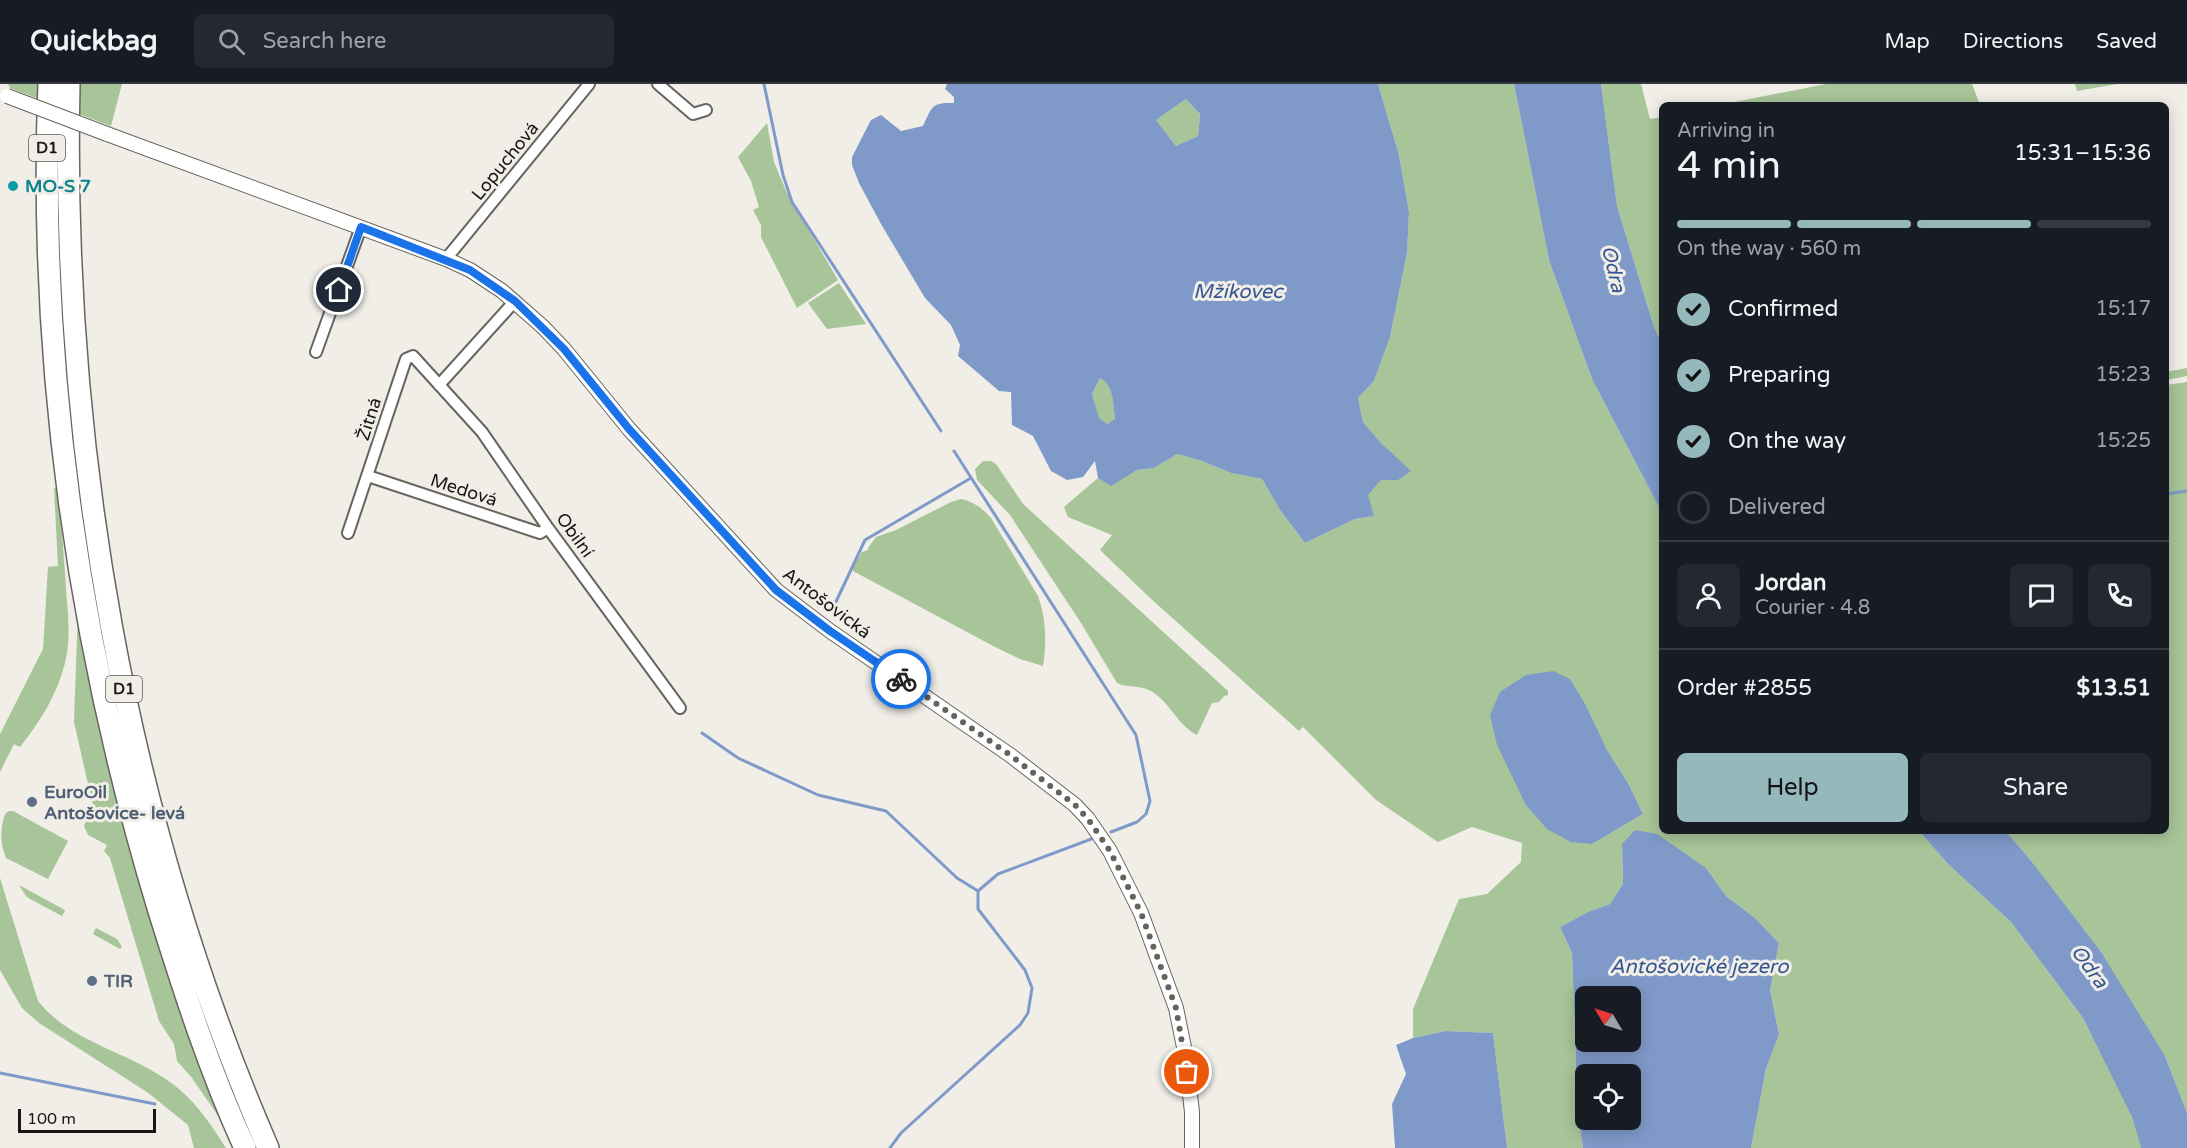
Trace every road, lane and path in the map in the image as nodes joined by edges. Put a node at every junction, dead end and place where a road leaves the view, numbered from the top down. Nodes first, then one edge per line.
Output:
1 (49, 84) edge
2 (69, 84) edge
3 (589, 84) edge
4 (658, 84) edge
5 (4, 95) edge
6 (706, 110) dead end
7 (357, 226) junction
8 (446, 259) junction
9 (515, 301) junction
10 (316, 352) dead end
11 (439, 385) junction
12 (368, 476) junction
13 (548, 528) junction
14 (348, 533) dead end
15 (680, 708) dead end
16 (245, 1148) edge
17 (268, 1148) edge
18 (1192, 1148) edge

1 - 16 highway, D1
2 - 17 highway, D1
3 - 8 street, Lopuchová
4 - 6 street
5 - 7 street, Antošovická, bridge
7 - 8 street, Antošovická
7 - 10 street
8 - 9 street, Antošovická
9 - 11 street
9 - 18 street, Antošovická
11 - 12 street, Žitná
11 - 13 street, Obilní
12 - 13 street, Medová
12 - 14 street, Žitná
13 - 15 street, Obilní

